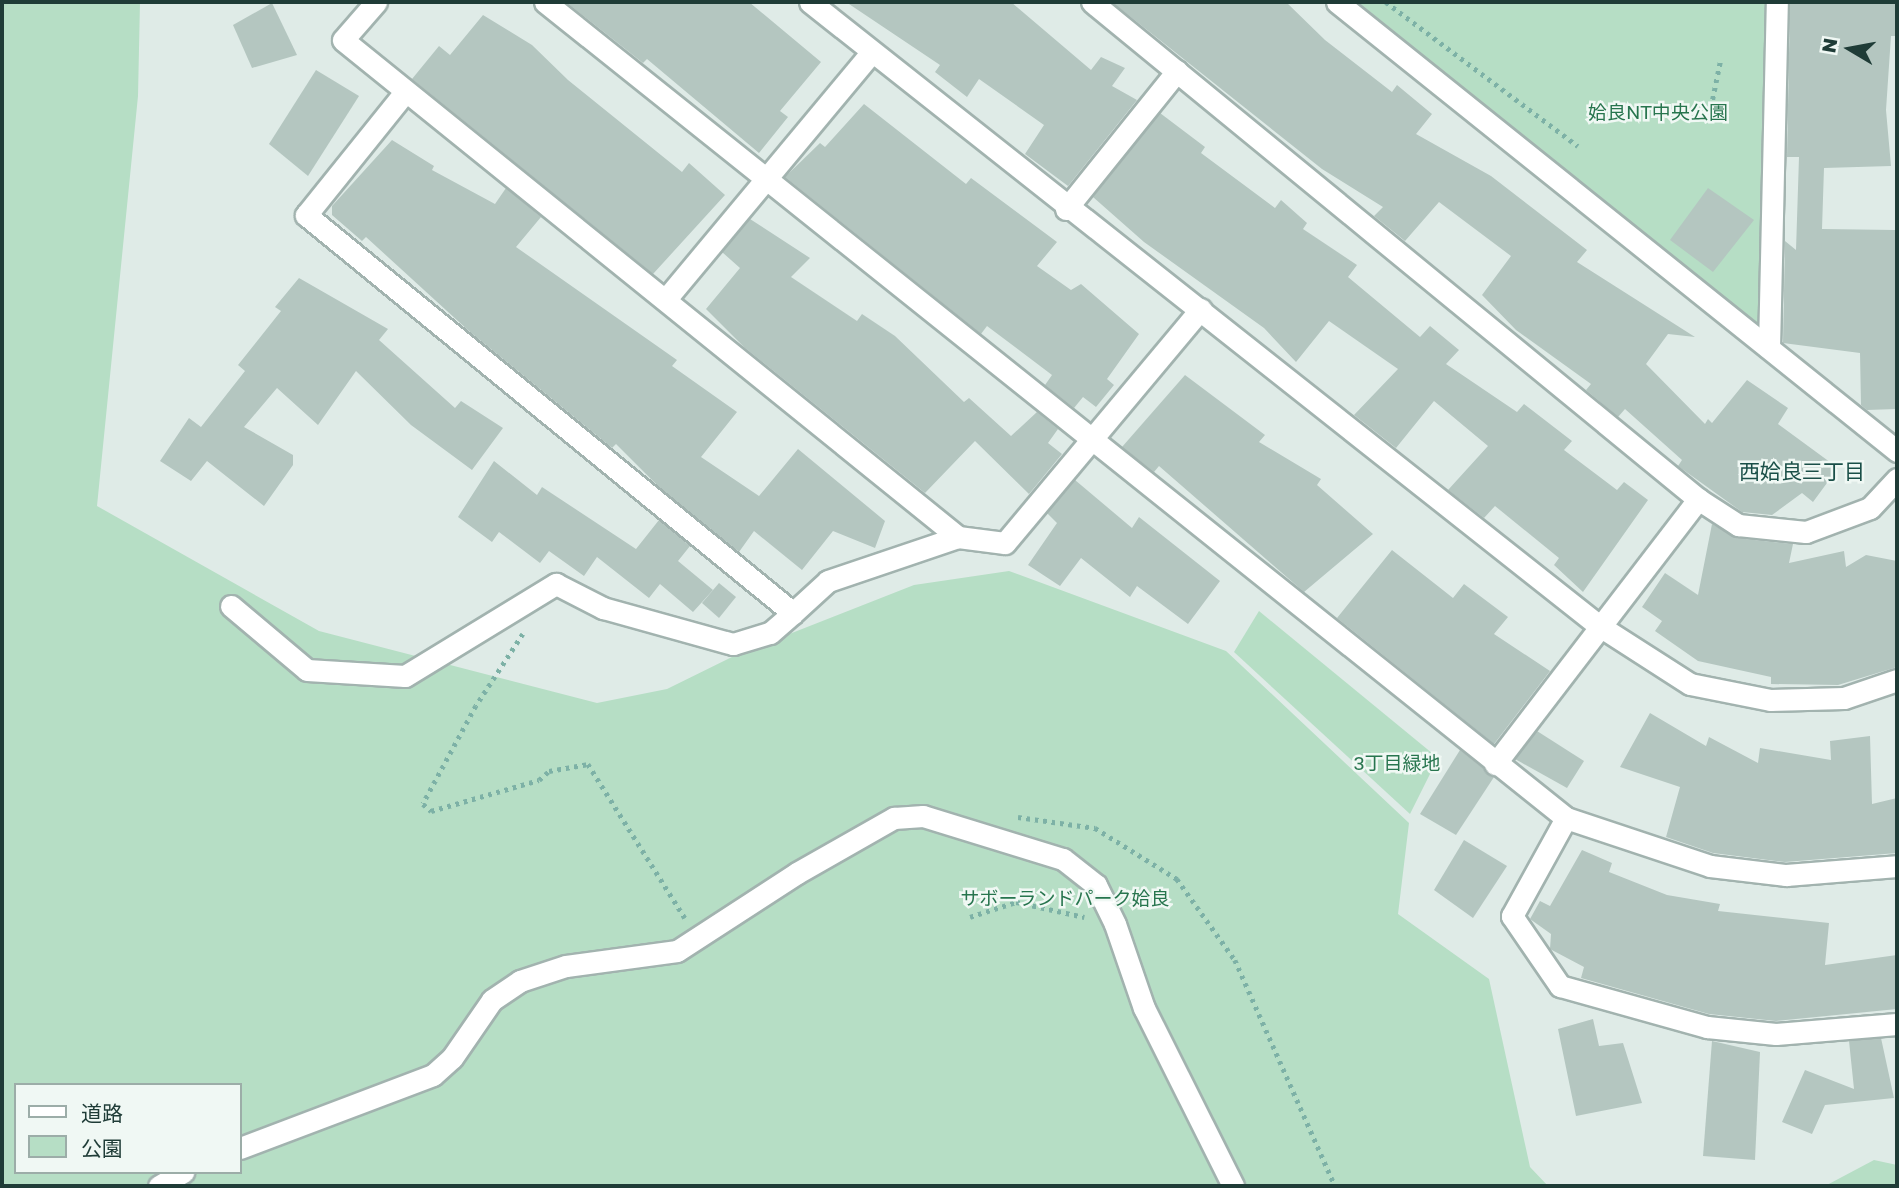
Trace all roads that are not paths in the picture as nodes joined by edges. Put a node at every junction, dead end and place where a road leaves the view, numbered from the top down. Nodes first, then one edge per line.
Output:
1 (376, 2) edge
2 (545, 2) edge
3 (810, 2) edge
4 (1092, 2) edge
5 (1337, 2) edge
6 (1777, 2) edge
7 (870, 53) junction
8 (1177, 71) junction
9 (405, 92) junction
10 (765, 180) junction
11 (1066, 209) junction
12 (666, 299) junction
13 (1201, 309) junction
14 (1769, 348) junction
15 (1093, 442) junction
16 (1897, 451) edge
17 (1897, 479) edge
18 (1698, 499) junction
19 (958, 537) junction
20 (231, 606) dead end
21 (793, 613) junction
22 (1598, 625) junction
23 (1897, 680) edge
24 (1495, 764) junction
25 (1566, 818) junction
26 (1897, 866) edge
27 (1897, 1024) edge
28 (242, 1147) edge
29 (180, 1174) edge
30 (159, 1186) edge
31 (1233, 1186) edge

1 - 9 street
2 - 10 street
3 - 7 street
4 - 8 street
5 - 14 street
6 - 14 street
7 - 10 street
7 - 11 street
8 - 11 street
8 - 18 street
9 - 12 street
9 - 21 street
10 - 12 street
10 - 15 street
11 - 13 street
12 - 19 street
13 - 15 street
13 - 22 street
14 - 16 street
15 - 19 street
15 - 24 street
17 - 18 street
18 - 22 street
19 - 21 street
20 - 21 street
22 - 23 street
22 - 24 street
24 - 25 street
25 - 26 street
25 - 27 street
28 - 31 street
29 - 30 street

